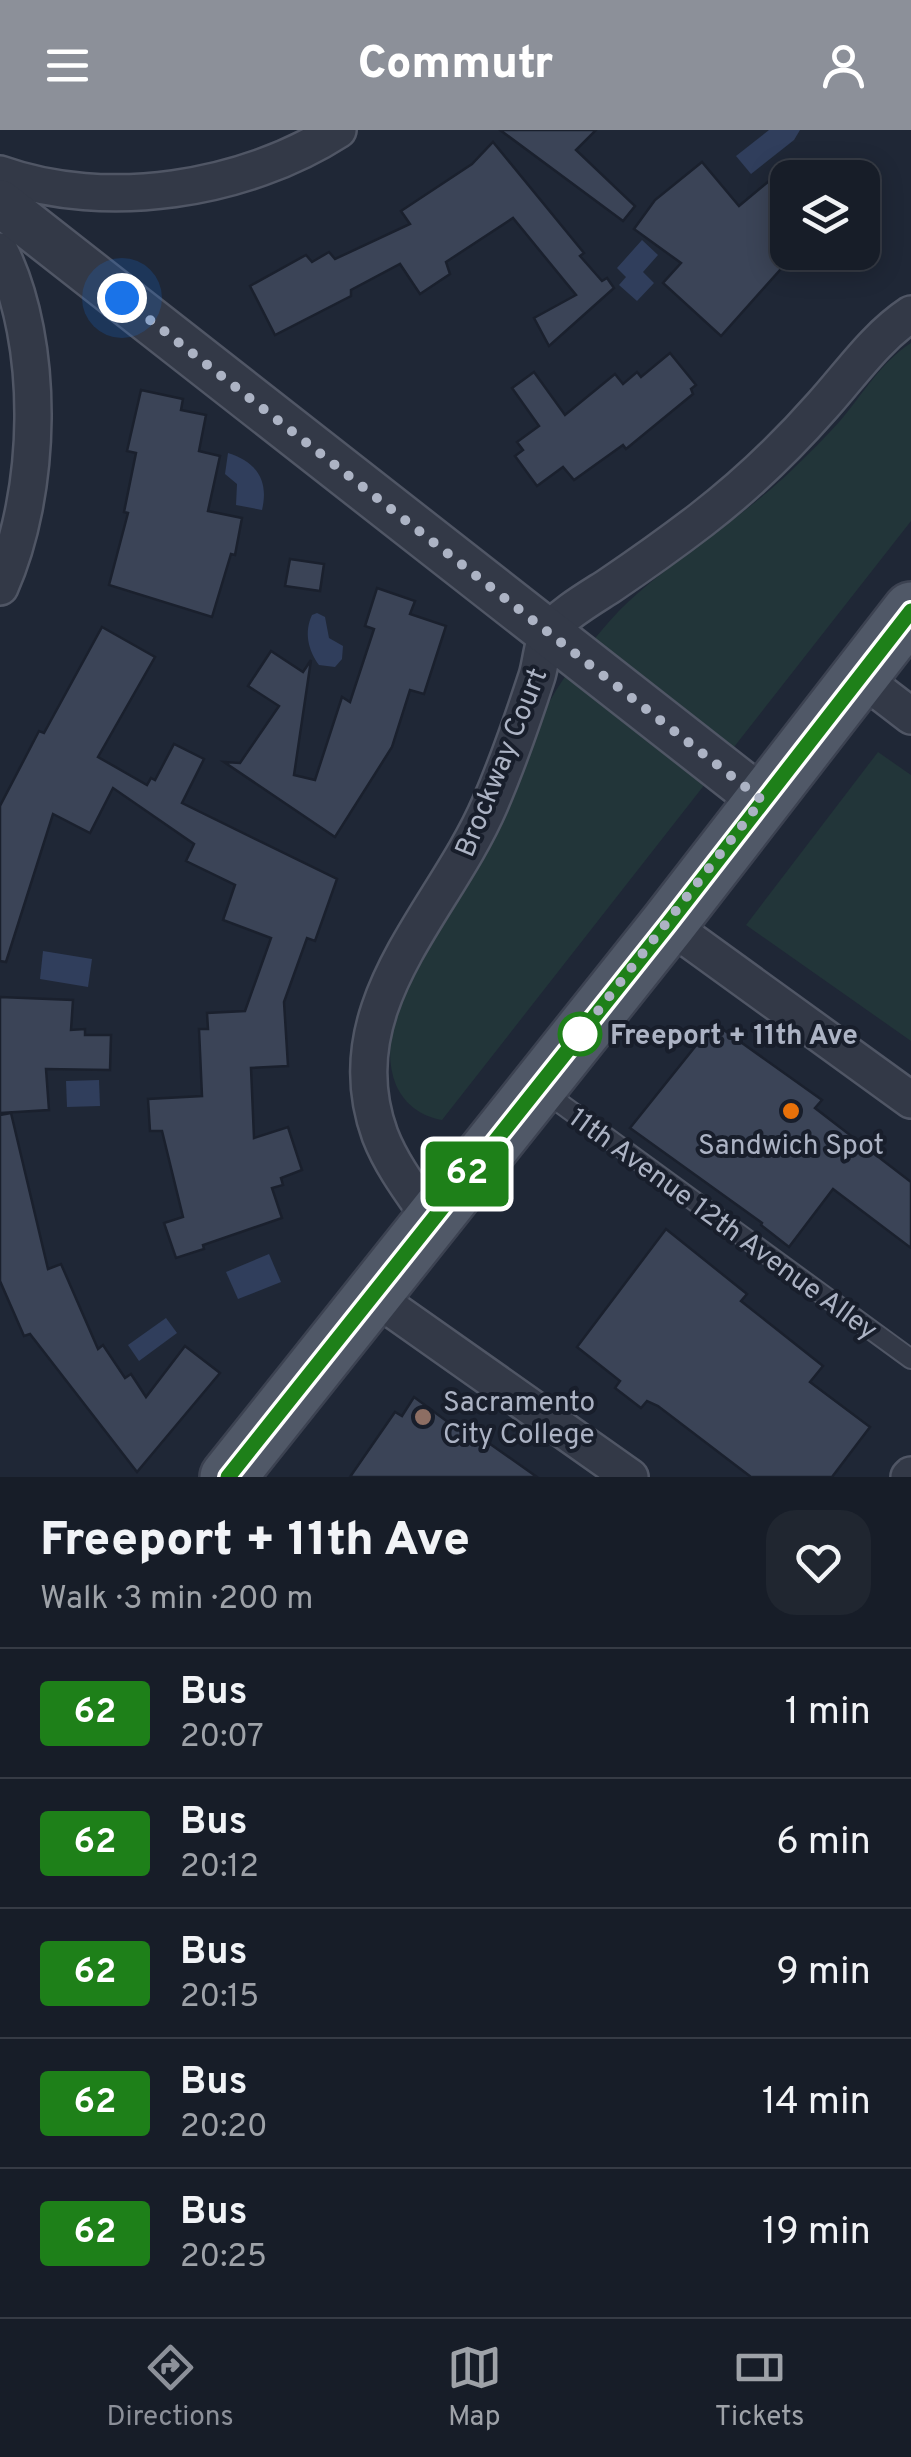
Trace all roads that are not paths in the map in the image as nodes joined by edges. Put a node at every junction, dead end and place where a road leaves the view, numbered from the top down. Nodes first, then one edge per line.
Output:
1 (338, 130) edge
2 (0, 174) edge
3 (0, 203) edge
4 (0, 251) edge
5 (911, 314) edge
6 (0, 586) edge
7 (911, 610) edge
8 (549, 632) junction
9 (859, 676) junction
10 (911, 716) edge
11 (762, 800) junction
12 (668, 924) junction
13 (538, 1087) junction
14 (911, 1100) edge
15 (431, 1220) junction
16 (372, 1295) junction
17 (911, 1360) edge
18 (228, 1477) edge
19 (630, 1477) edge

1 - 2 street
3 - 8 street
4 - 6 street
5 - 8 street, Brockway Court
7 - 9 main road
8 - 11 street
8 - 15 street, Brockway Court
9 - 10 street
9 - 11 main road
11 - 12 main road
12 - 13 main road
12 - 14 street
13 - 15 main road
13 - 17 lane, 11th Avenue 12th Avenue Alley
15 - 16 main road
16 - 18 main road
16 - 19 street

